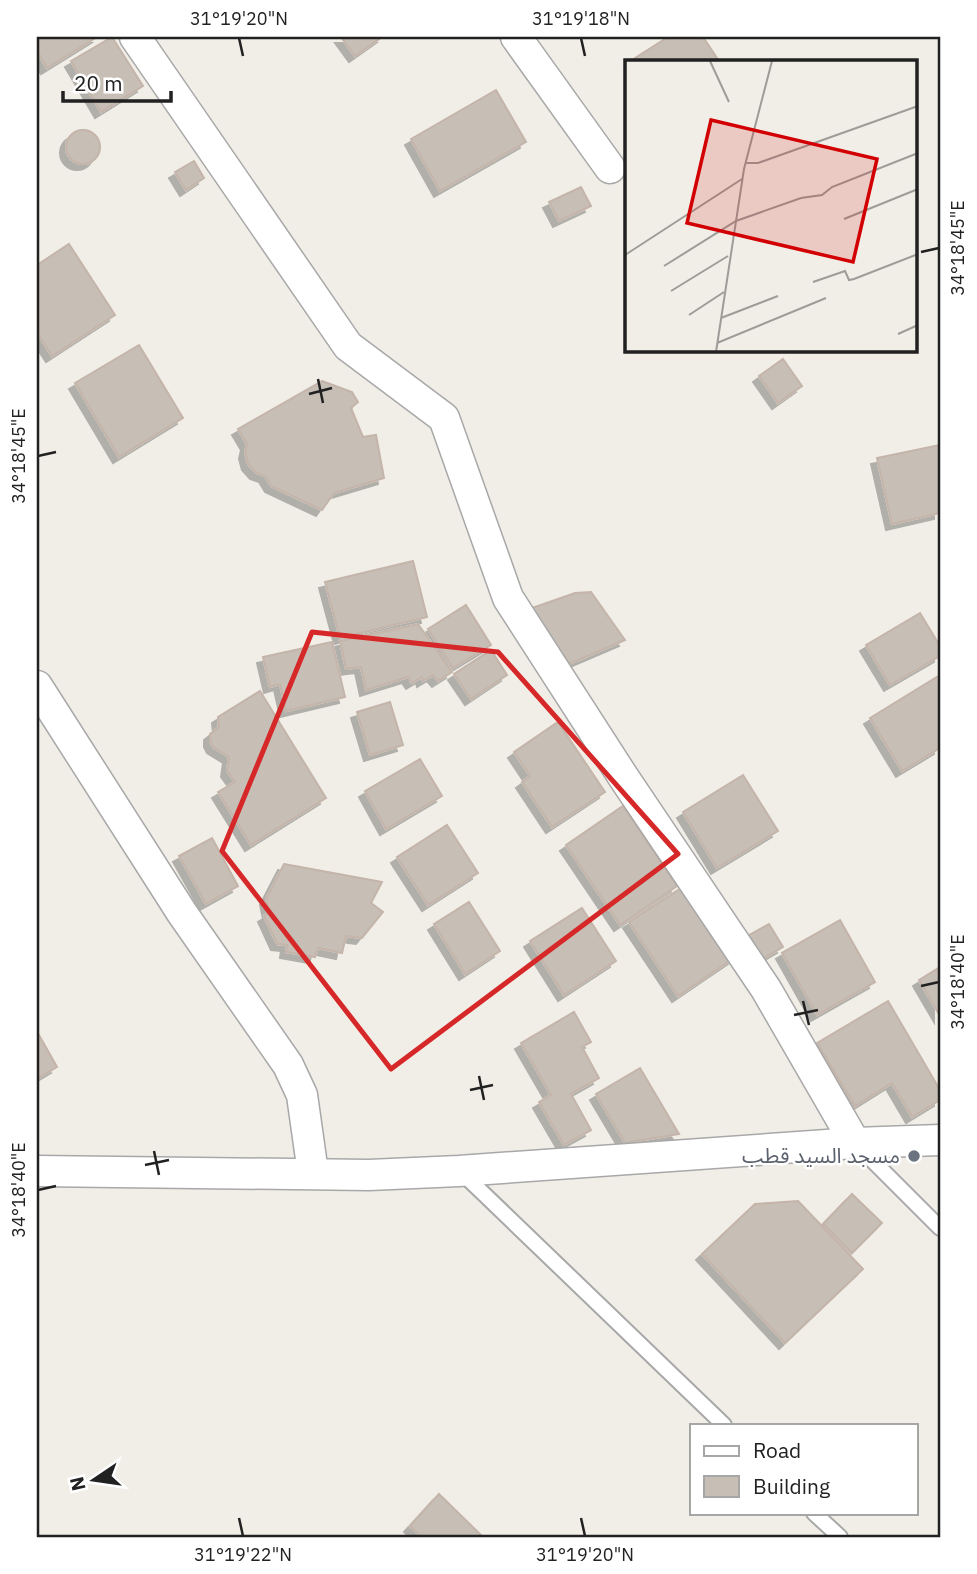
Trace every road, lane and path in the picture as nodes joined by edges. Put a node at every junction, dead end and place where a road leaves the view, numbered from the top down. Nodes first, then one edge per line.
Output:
1 (135, 37) edge
2 (516, 37) edge
3 (610, 169) dead end
4 (37, 686) edge
5 (940, 1140) edge
6 (855, 1143) junction
7 (37, 1171) edge
8 (459, 1171) junction
9 (313, 1173) junction
10 (940, 1227) edge
11 (722, 1424) edge
12 (815, 1514) edge
13 (840, 1537) edge

1 - 6 street
2 - 3 street
4 - 9 street
5 - 6 street
6 - 8 street
6 - 10 lane
7 - 9 street
8 - 9 street
8 - 11 lane
12 - 13 lane

